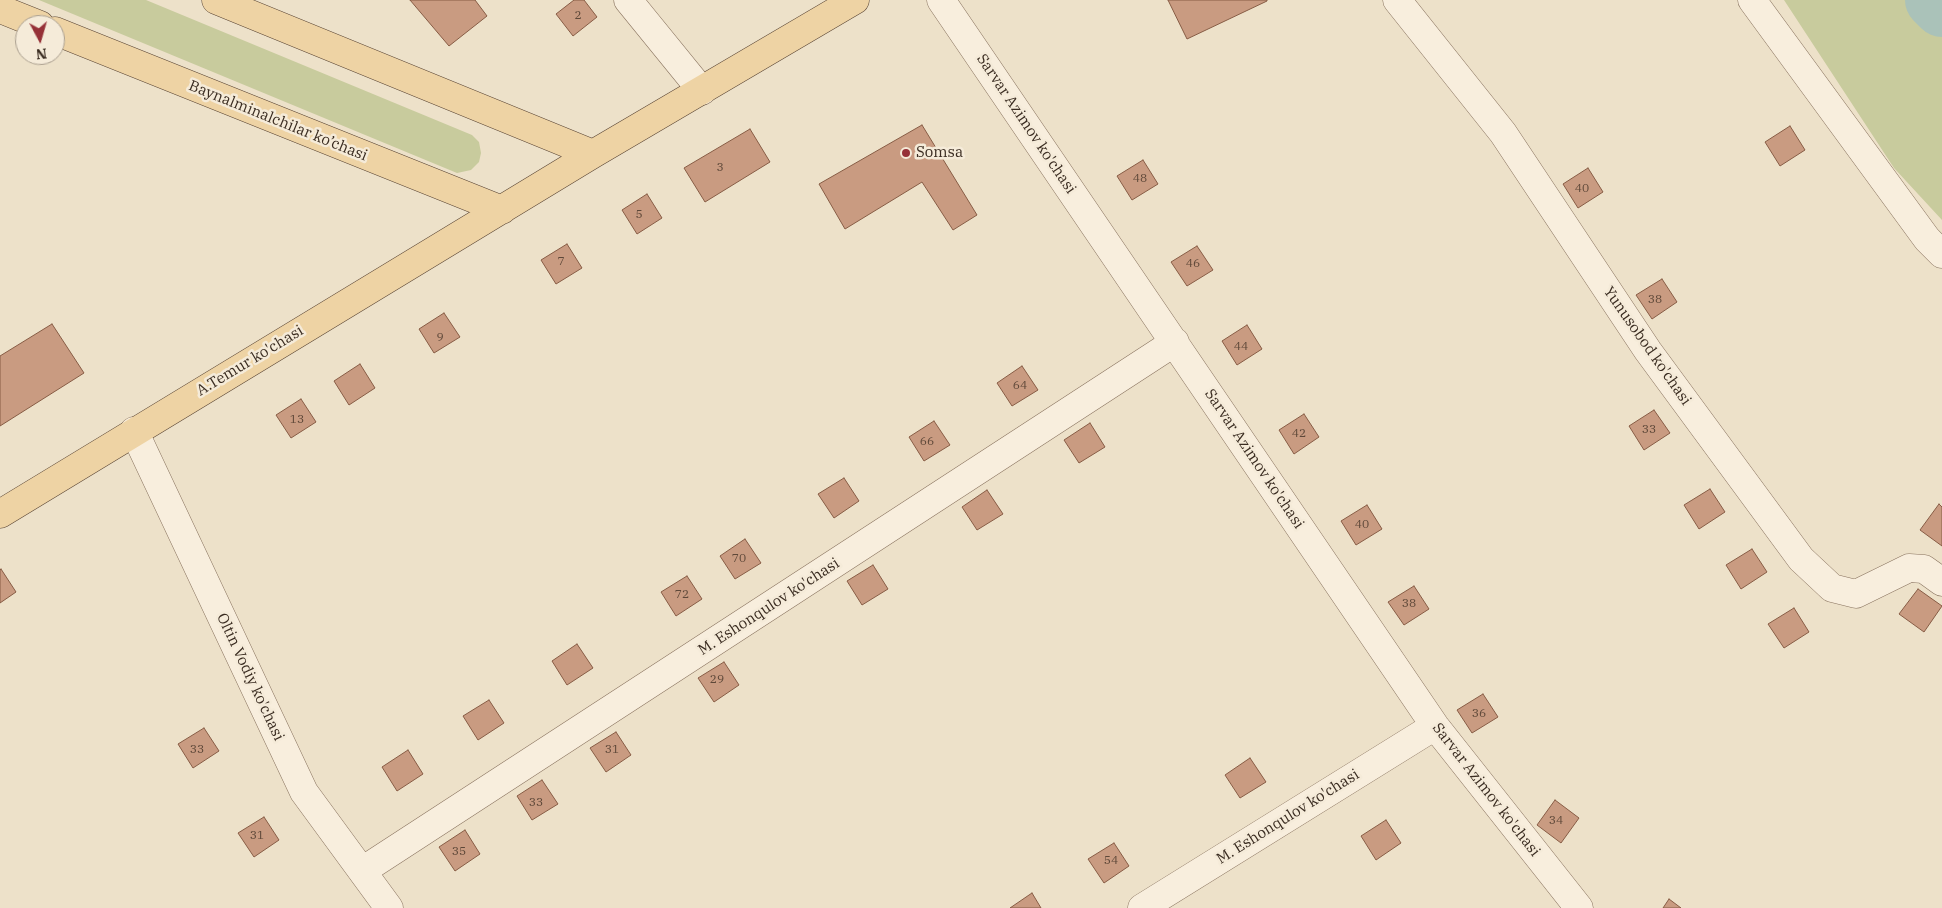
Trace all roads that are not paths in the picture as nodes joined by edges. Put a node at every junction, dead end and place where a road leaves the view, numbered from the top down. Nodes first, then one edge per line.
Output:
1 (216, 0) edge
2 (628, 0) edge
3 (855, 0) edge
4 (941, 0) edge
5 (1397, 0) edge
6 (1752, 0) edge
7 (0, 9) edge
8 (15, 15) edge
9 (65, 35) edge
10 (702, 91) junction
11 (593, 154) junction
12 (502, 210) junction
13 (1942, 254) edge
14 (1175, 342) junction
15 (134, 431) junction
16 (0, 514) edge
17 (1942, 582) edge
18 (1435, 726) junction
19 (362, 871) junction
20 (389, 908) edge
21 (1142, 908) edge
22 (1579, 908) edge

1 - 11 main road
2 - 10 street
3 - 10 main road, A.Temur ko'chasi
4 - 14 street, Sarvar Azimov ko'chasi
5 - 17 street, Yunusobod ko'chasi
6 - 13 street
7 - 8 main road
9 - 12 main road, Baynalminalchilar ko’chasi
10 - 11 main road, A.Temur ko'chasi
11 - 12 main road, A.Temur ko'chasi
12 - 15 main road, A.Temur ko'chasi
14 - 18 street, Sarvar Azimov ko'chasi
14 - 19 street, M. Eshonqulov ko'chasi
15 - 16 main road, A.Temur ko'chasi
15 - 19 street, Oltin Vodiy ko'chasi
18 - 21 street, M. Eshonqulov ko'chasi
18 - 22 street, Sarvar Azimov ko'chasi
19 - 20 street, Oltin Vodiy ko'chasi

